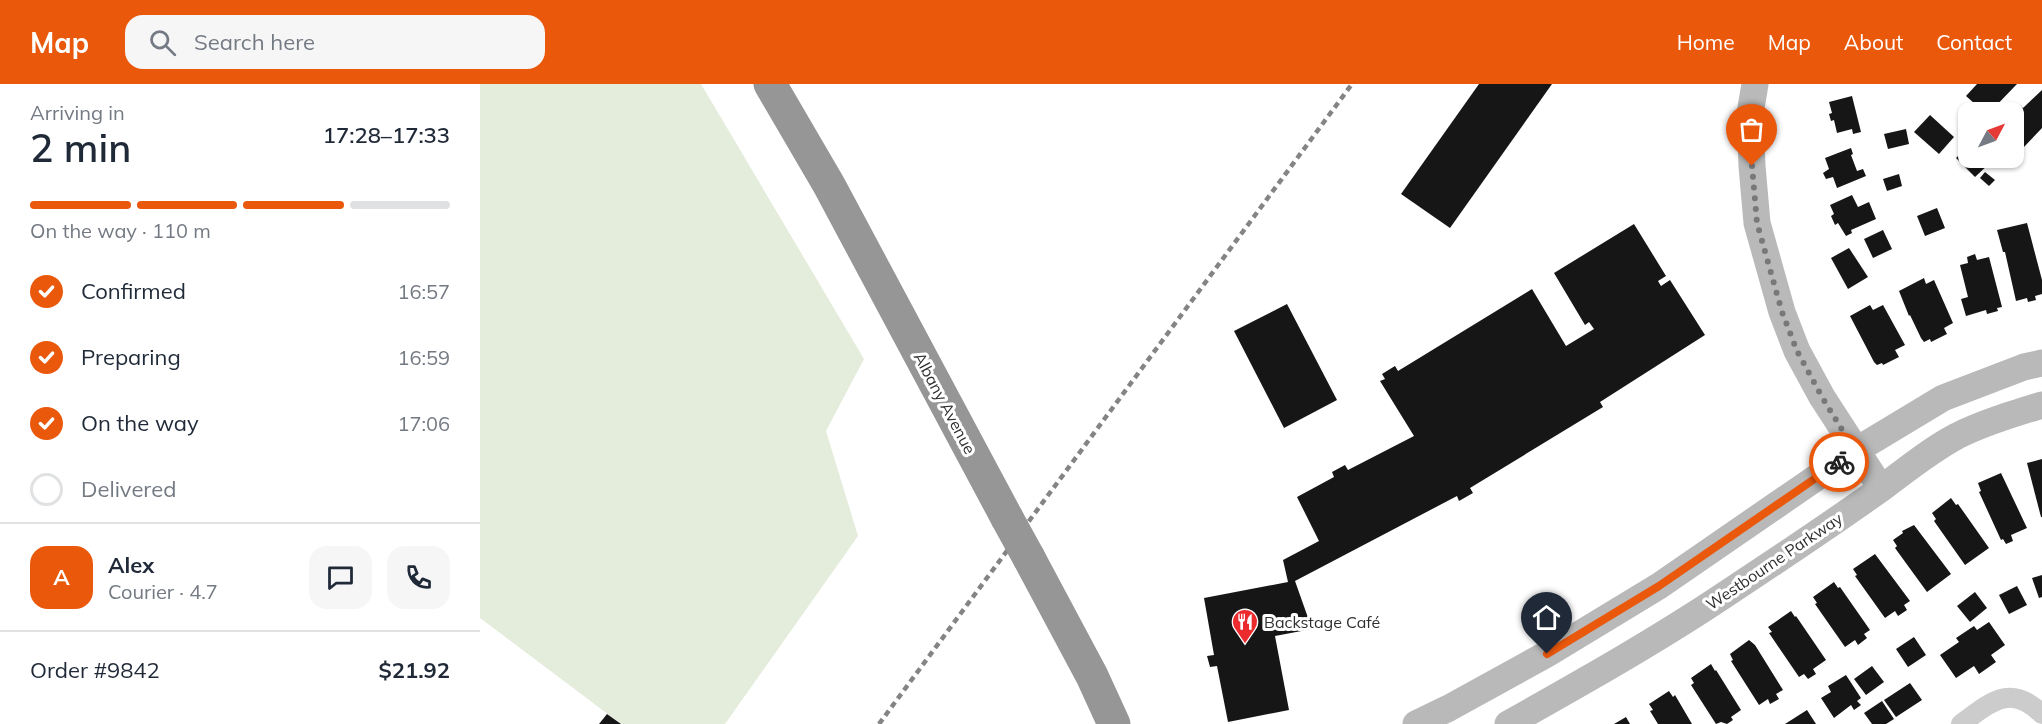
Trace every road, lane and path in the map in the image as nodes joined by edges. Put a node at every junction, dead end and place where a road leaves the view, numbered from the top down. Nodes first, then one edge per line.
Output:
1 (770, 84) edge
2 (1755, 84) edge
3 (2042, 363) edge
4 (2042, 405) edge
5 (1855, 451) junction
6 (1881, 488) junction
7 (1547, 654) junction
8 (1566, 693) junction
9 (2042, 714) edge
10 (1114, 724) edge
11 (1416, 724) edge
12 (1508, 724) edge
13 (1960, 724) edge

1 - 10 highway, Albany Avenue, bridge
2 - 5 main road
3 - 5 main road
4 - 6 main road, Westbourne Parkway
5 - 6 main road
5 - 7 main road
6 - 8 main road, Westbourne Parkway
7 - 8 main road
7 - 11 main road
8 - 12 main road, Westbourne Parkway
9 - 13 street

